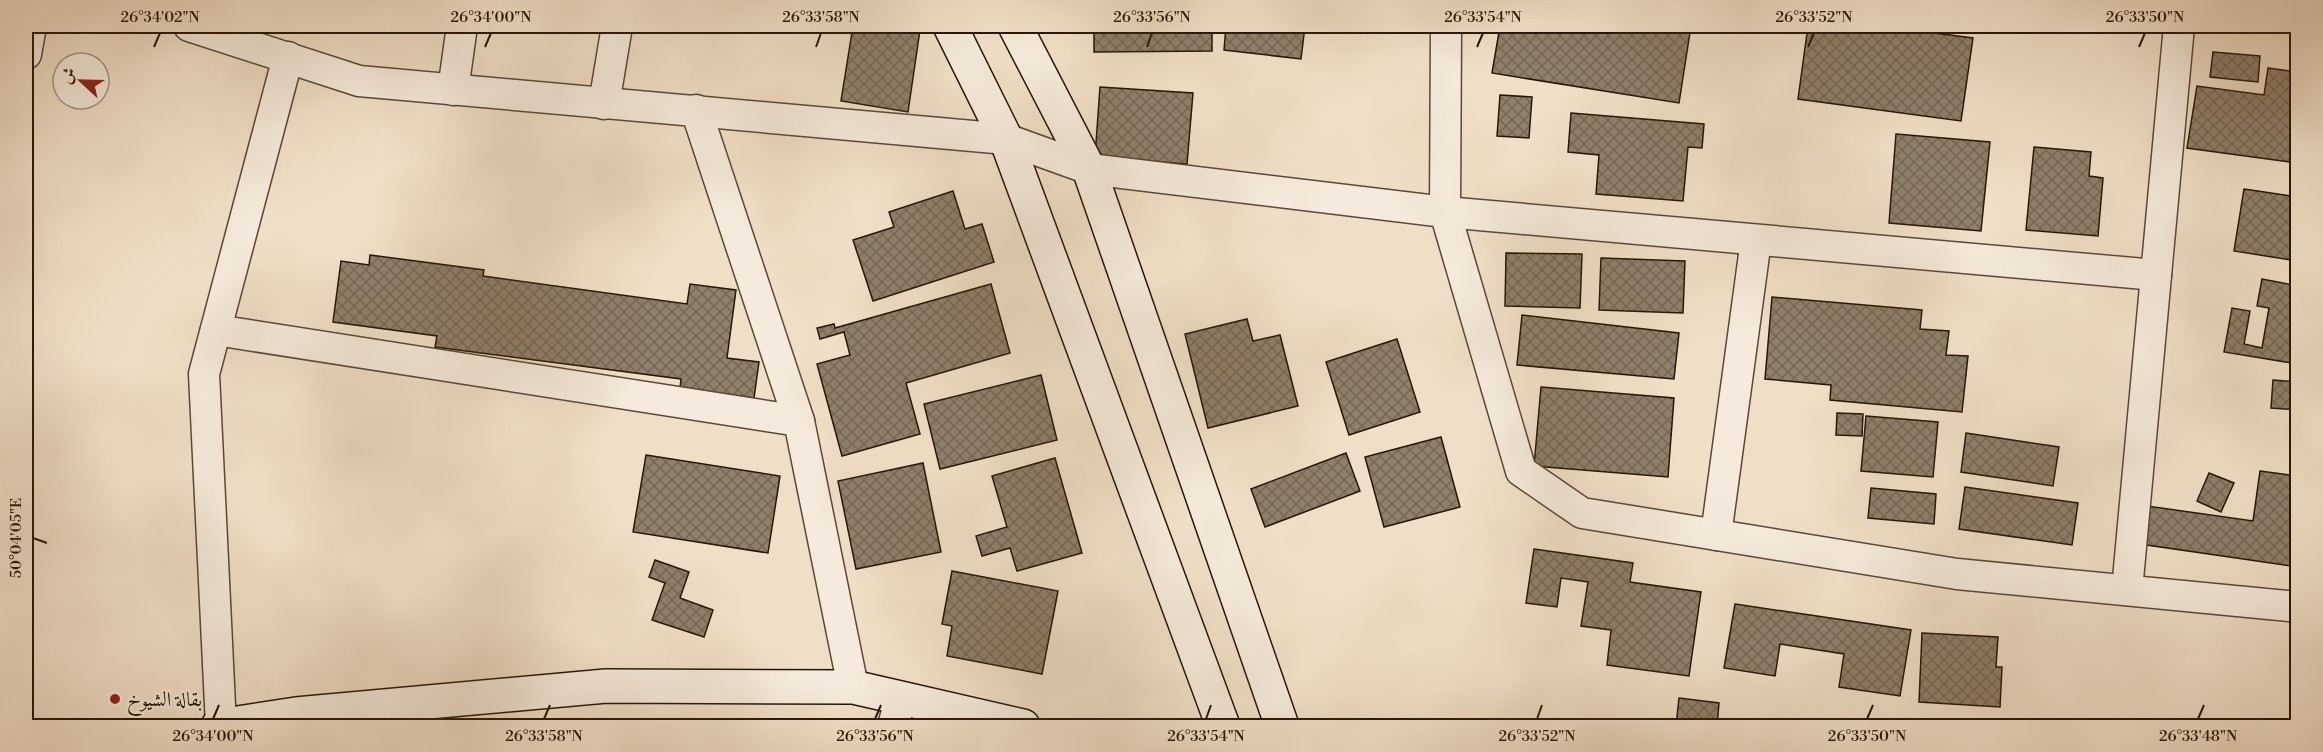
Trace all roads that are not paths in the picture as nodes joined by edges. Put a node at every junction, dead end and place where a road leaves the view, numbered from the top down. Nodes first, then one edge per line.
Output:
1 (31, 26) edge
2 (462, 26) edge
3 (616, 26) edge
4 (950, 26) edge
5 (1015, 26) edge
6 (1446, 26) edge
7 (2179, 26) edge
8 (199, 27) edge
9 (26, 54) edge
10 (288, 57) junction
11 (453, 90) junction
12 (604, 104) junction
13 (696, 110) junction
14 (1006, 139) junction
15 (1089, 170) junction
16 (1445, 212) junction
17 (1756, 240) junction
18 (2156, 275) junction
19 (216, 330) junction
20 (799, 421) junction
21 (1716, 535) junction
22 (2127, 590) junction
23 (2298, 607) edge
24 (853, 687) junction
25 (897, 712) edge
26 (296, 720) edge
27 (219, 726) edge
28 (1023, 726) edge
29 (1223, 726) edge
30 (1282, 726) edge

1 - 9 street
2 - 11 street
3 - 12 street
4 - 14 street
5 - 15 street
6 - 16 street
7 - 18 street
8 - 10 street
10 - 11 street
10 - 19 street
11 - 12 street
12 - 13 street
13 - 14 street
13 - 20 street
14 - 15 street
14 - 29 street
15 - 16 street
15 - 30 street
16 - 17 street
16 - 21 street
17 - 18 street
17 - 21 street
18 - 22 street
19 - 20 street
19 - 27 street
20 - 24 street
21 - 22 street
22 - 23 street
24 - 25 street
24 - 26 street
25 - 28 street
26 - 27 street

